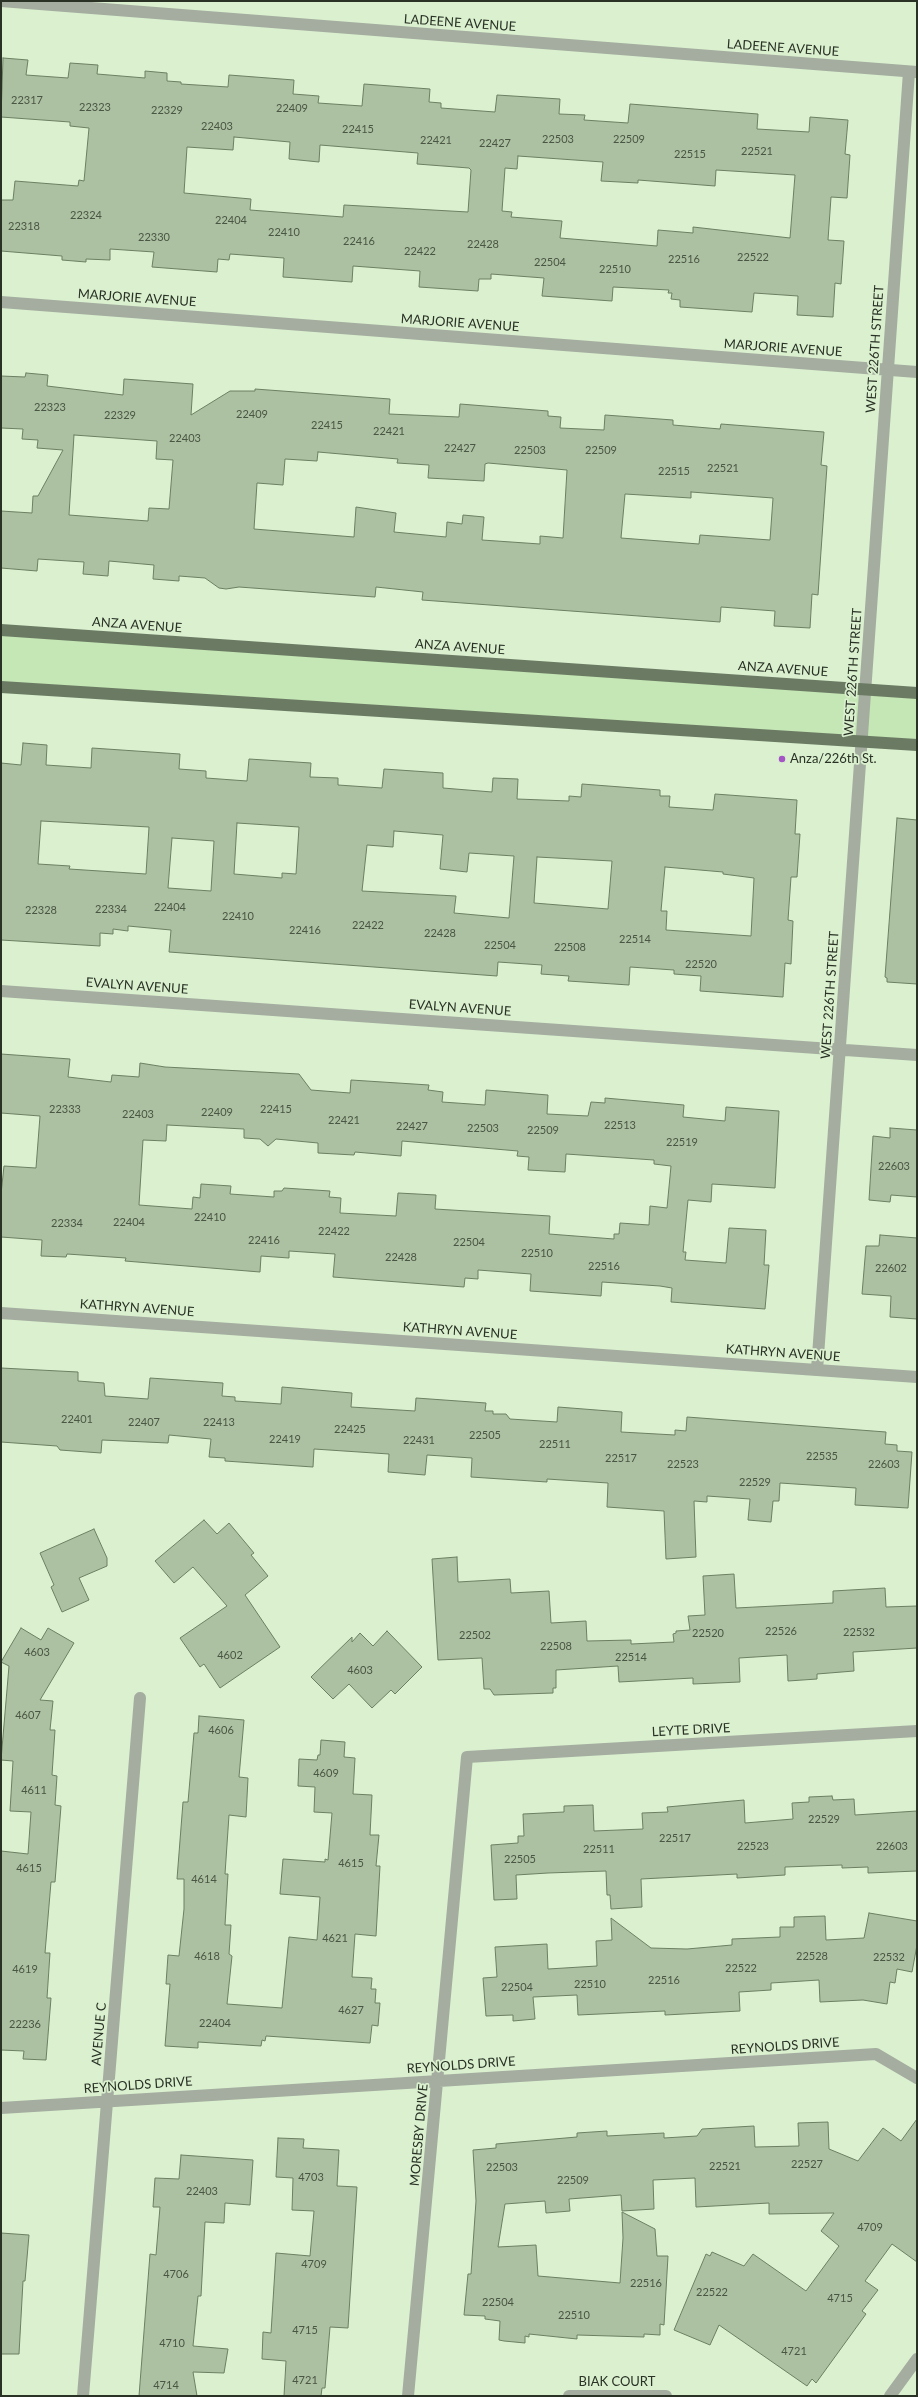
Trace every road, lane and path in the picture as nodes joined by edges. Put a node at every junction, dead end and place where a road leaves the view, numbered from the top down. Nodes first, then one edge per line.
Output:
1 (1, 1) edge
2 (913, 72) edge
3 (1, 302) edge
4 (888, 370) junction
5 (917, 372) edge
6 (1, 630) edge
7 (1, 687) edge
8 (866, 688) junction
9 (917, 693) edge
10 (862, 741) junction
11 (917, 745) edge
12 (1, 991) edge
13 (840, 1048) junction
14 (917, 1054) edge
15 (1, 1313) edge
16 (818, 1370) junction
17 (917, 1377) edge
18 (140, 1698) dead end
19 (917, 1730) edge
20 (467, 1757) joint
21 (917, 2078) edge
22 (438, 2081) junction
23 (108, 2101) junction
24 (1, 2108) edge
25 (917, 2359) edge
26 (83, 2396) edge
27 (408, 2396) edge
28 (569, 2396) edge
29 (666, 2396) edge
30 (890, 2396) edge

1 - 2 street, LADEENE AVENUE
2 - 4 street, WEST 226TH STREET
3 - 4 street, MARJORIE AVENUE
4 - 5 street, MARJORIE AVENUE
4 - 8 street, WEST 226TH STREET
6 - 8 main road, ANZA AVENUE
7 - 10 main road
8 - 9 main road, ANZA AVENUE
8 - 10 street, WEST 226TH STREET
10 - 11 main road
10 - 13 street, WEST 226TH STREET
12 - 13 street, EVALYN AVENUE
13 - 14 street, EVALYN AVENUE
13 - 16 street, WEST 226TH STREET
15 - 16 street, KATHRYN AVENUE
16 - 17 street, KATHRYN AVENUE
18 - 23 street, AVENUE C
19 - 20 street, LEYTE DRIVE
20 - 22 street, MORESBY DRIVE
21 - 22 street, REYNOLDS DRIVE
22 - 23 street, REYNOLDS DRIVE
22 - 27 street, MORESBY DRIVE
23 - 24 street, REYNOLDS DRIVE
23 - 26 street, AVENUE C
25 - 30 street
28 - 29 street, BIAK COURT

